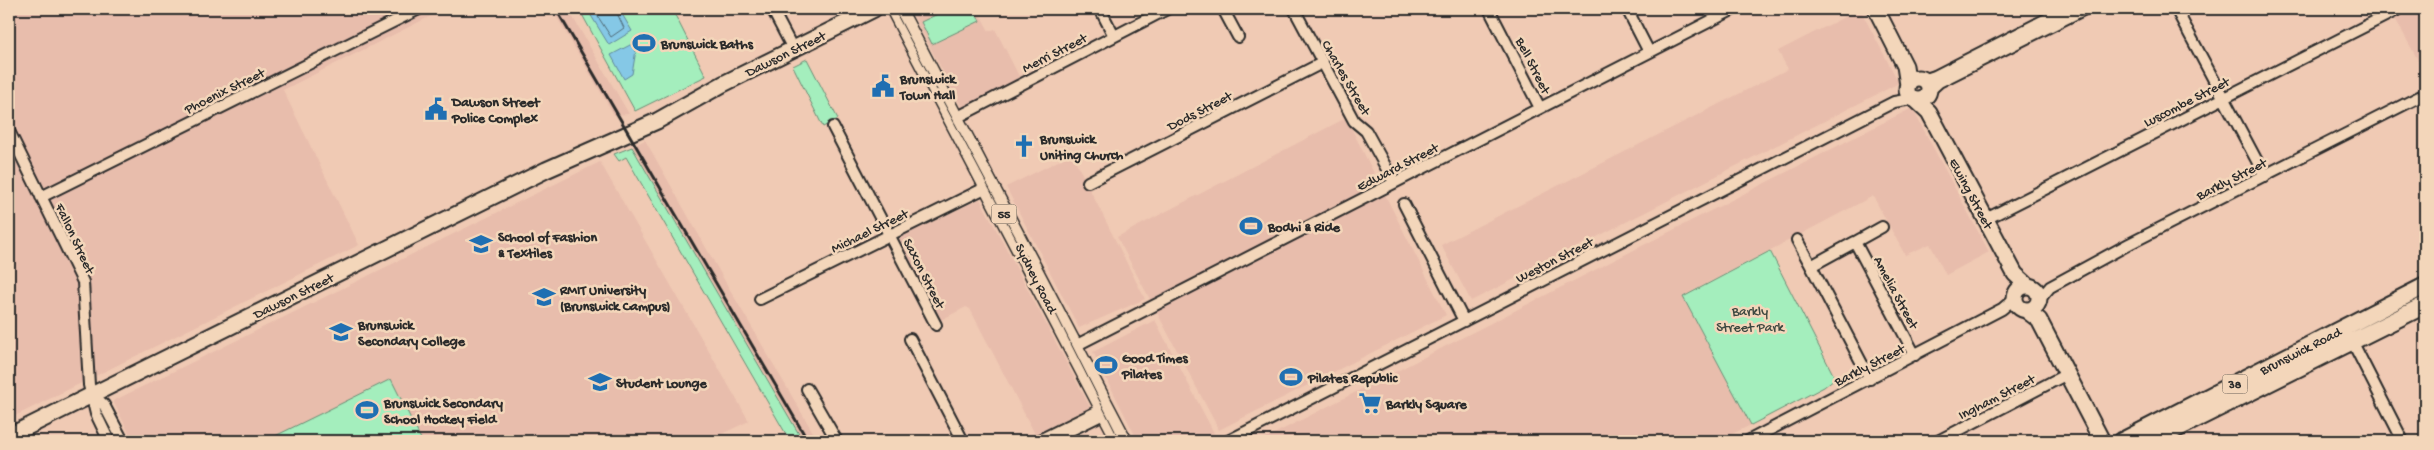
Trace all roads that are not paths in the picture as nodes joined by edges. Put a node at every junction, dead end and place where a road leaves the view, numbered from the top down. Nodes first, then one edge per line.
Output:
1 (419, 9) edge
2 (772, 9) edge
3 (874, 9) edge
4 (896, 9) edge
5 (1100, 9) edge
6 (1167, 9) edge
7 (1223, 9) edge
8 (1294, 9) edge
9 (1489, 9) edge
10 (1626, 9) edge
11 (1734, 9) edge
12 (1876, 9) edge
13 (2066, 9) edge
14 (2085, 9) edge
15 (2176, 9) edge
16 (2399, 9) edge
17 (2039, 27) junction
18 (1114, 36) junction
19 (1238, 37) dead end
20 (793, 49) junction
21 (1649, 52) junction
22 (1322, 62) junction
23 (1918, 89) junction
24 (2425, 94) edge
25 (2224, 97) junction
26 (1540, 108) junction
27 (954, 119) junction
28 (833, 127) dead end
29 (9, 131) edge
30 (2265, 176) junction
31 (1088, 182) dead end
32 (1394, 182) junction
33 (989, 186) junction
34 (41, 197) junction
35 (1404, 204) dead end
36 (1986, 219) junction
37 (1882, 227) dead end
38 (891, 235) junction
39 (1797, 240) dead end
40 (1855, 242) junction
41 (1811, 266) junction
42 (2425, 286) edge
43 (2027, 298) junction
44 (760, 299) dead end
45 (2425, 305) edge
46 (1464, 321) junction
47 (936, 325) dead end
48 (2349, 334) junction
49 (910, 339) dead end
50 (1073, 347) junction
51 (1915, 355) junction
52 (2068, 374) junction
53 (1870, 379) junction
54 (807, 389) dead end
55 (92, 394) junction
56 (1106, 410) junction
57 (9, 436) edge
58 (109, 441) edge
59 (123, 441) edge
60 (837, 441) edge
61 (964, 441) edge
62 (1043, 441) edge
63 (1122, 441) edge
64 (1228, 441) edge
65 (1748, 441) edge
66 (1938, 441) edge
67 (2102, 441) edge
68 (2122, 441) edge
69 (2152, 441) edge
70 (2403, 441) edge

1 - 34 street, Phoenix Street
2 - 20 street
3 - 20 street, Dawson Street
4 - 27 highway, Sydney Road / 55
5 - 18 street
6 - 18 street, Merri Street
7 - 19 street
8 - 22 street, Charles Street
9 - 26 street, Bell Street
10 - 21 street
11 - 21 street, Edward Street
12 - 23 street, Ewing Street
13 - 17 street, Weston Street
14 - 17 street, Weston Street
15 - 25 street
16 - 25 street, Luscombe Street
17 - 23 street, Weston Street
18 - 27 street, Merri Street
20 - 55 street, Dawson Street
21 - 26 street, Edward Street
22 - 31 street, Dods Street
22 - 32 street, Charles Street
23 - 36 street, Ewing Street
23 - 46 street, Weston Street
24 - 30 street, Barkly Street
25 - 30 street
25 - 36 street, Luscombe Street
26 - 32 street, Edward Street
27 - 33 highway, Sydney Road / 55
28 - 38 street, Saxon Street
29 - 34 street, Fallon Street
30 - 43 street, Barkly Street
32 - 50 street, Edward Street
33 - 38 street, Michael Street
33 - 50 highway, Sydney Road / 55
34 - 55 street, Fallon Street
35 - 46 street
36 - 43 street, Ewing Street
37 - 40 street
38 - 44 street, Michael Street
38 - 47 street, Saxon Street
39 - 41 street
40 - 41 street
40 - 51 street, Amelia Street
41 - 53 street
42 - 48 main road, Brunswick Road / 38
43 - 51 street, Barkly Street
43 - 52 street
45 - 48 main road, Brunswick Road / 38
46 - 64 street, Weston Street
48 - 68 main road, Brunswick Road / 38
48 - 69 main road, Brunswick Road / 38
48 - 70 street
49 - 61 street
50 - 56 highway, Sydney Road / 55
51 - 53 street, Barkly Street
52 - 66 street, Ingham Street
52 - 67 street
53 - 65 street, Barkly Street
54 - 60 street
55 - 57 street, Dawson Street
55 - 58 street, Fallon Street
55 - 59 street
56 - 62 street
56 - 63 highway, Sydney Road / 55

